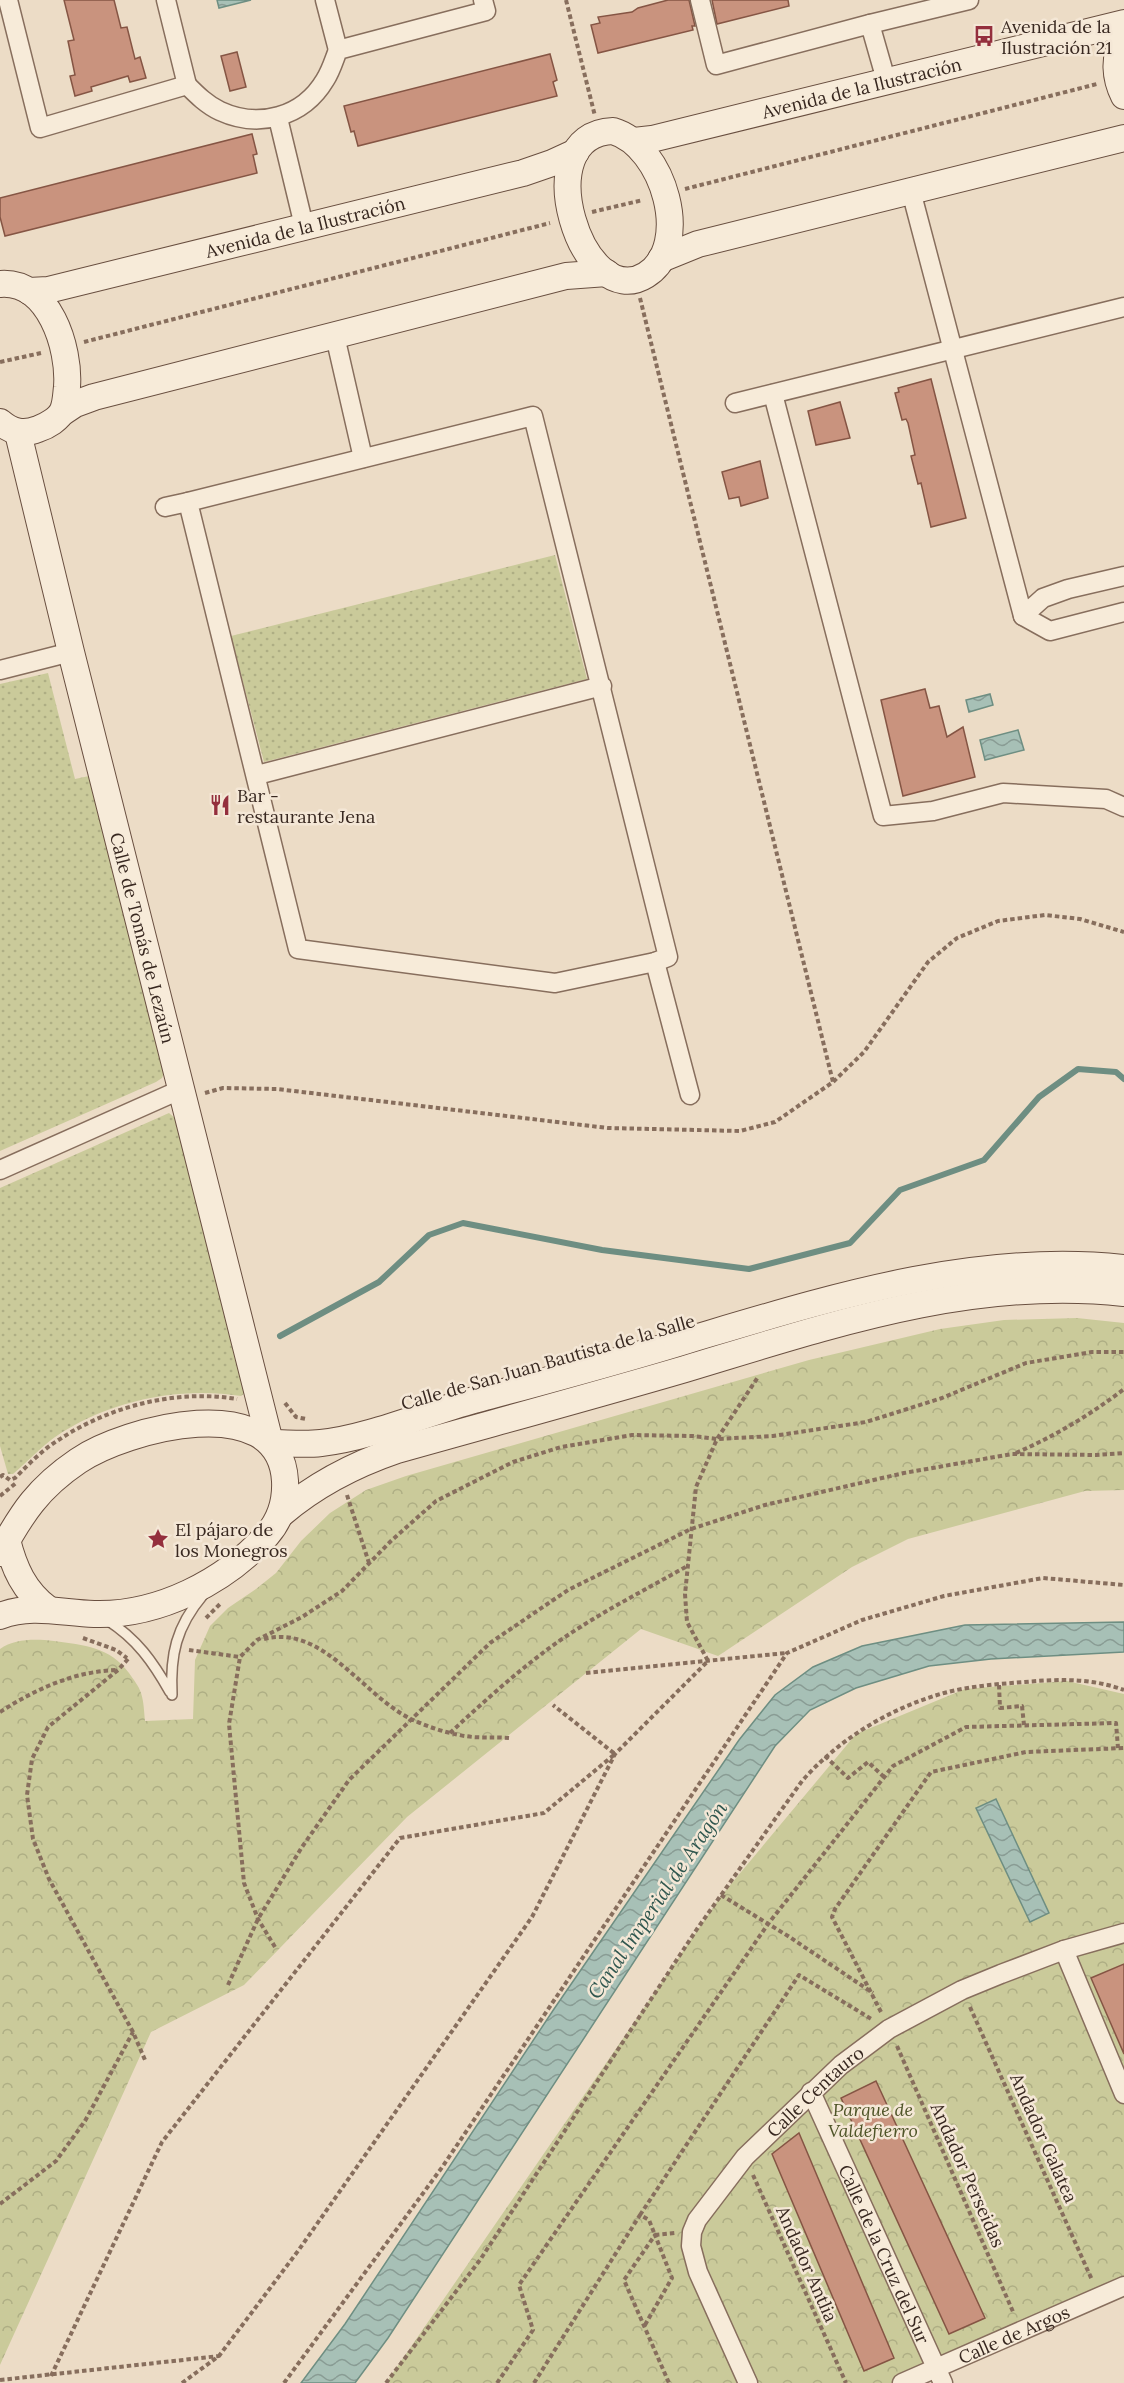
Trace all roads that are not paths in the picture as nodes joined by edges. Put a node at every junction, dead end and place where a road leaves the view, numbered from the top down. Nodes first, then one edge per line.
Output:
1 (8, 0) edge
2 (166, 0) edge
3 (325, 0) edge
4 (483, 0) edge
5 (699, 0) edge
6 (969, 0) edge
7 (1124, 22) edge
8 (870, 24) junction
9 (1124, 40) edge
10 (338, 50) junction
11 (886, 80) junction
12 (187, 85) junction
13 (1124, 96) edge
14 (278, 118) junction
15 (1124, 138) edge
16 (633, 141) junction
17 (576, 152) junction
18 (911, 191) junction
19 (304, 226) junction
20 (661, 259) junction
21 (607, 273) junction
22 (0, 284) edge
23 (29, 291) junction
24 (1124, 307) edge
25 (335, 336) junction
26 (952, 349) junction
27 (773, 394) junction
28 (735, 403) dead end
29 (63, 412) junction
30 (6, 428) edge
31 (363, 458) junction
32 (188, 502) junction
33 (165, 507) dead end
34 (1124, 576) edge
35 (1124, 612) edge
36 (1023, 616) junction
37 (71, 652) junction
38 (0, 670) edge
39 (602, 686) junction
40 (256, 775) junction
41 (1124, 807) edge
42 (655, 962) junction
43 (182, 1089) junction
44 (690, 1095) dead end
45 (0, 1170) edge
46 (1124, 1268) edge
47 (1124, 1293) edge
48 (271, 1442) junction
49 (281, 1514) junction
50 (4, 1538) edge
51 (220, 1575) junction
52 (48, 1609) junction
53 (97, 1614) junction
54 (0, 1616) edge
55 (1124, 1933) edge
56 (1064, 1950) junction
57 (811, 2092) junction
58 (1124, 2094) edge
59 (1124, 2286) edge
60 (940, 2375) edge
61 (748, 2383) edge
62 (902, 2383) edge

1 - 12 street
2 - 12 street
3 - 10 street
4 - 10 street
5 - 8 street
6 - 8 street
7 - 11 street, Avenida de la Ilustración
8 - 11 street
9 - 13 street
10 - 14 street
11 - 16 street, Avenida de la Ilustración
12 - 14 street
14 - 19 street
15 - 18 street
16 - 17 street
16 - 20 street
17 - 19 street, Avenida de la Ilustración
17 - 21 street
18 - 20 street
18 - 26 street
19 - 23 street, Avenida de la Ilustración
20 - 21 street
21 - 25 street
22 - 23 street
23 - 29 street
24 - 26 street
25 - 29 street
25 - 31 street
26 - 27 street
26 - 36 street
27 - 28 street
27 - 41 street
29 - 30 street
30 - 37 street, Calle de Tomás de Lezaún
31 - 32 street
31 - 39 street
32 - 33 street
32 - 40 street
34 - 36 street
35 - 36 street
37 - 38 street
37 - 43 street, Calle de Tomás de Lezaún
39 - 40 street
39 - 42 street
40 - 42 street
42 - 44 street
43 - 45 street
43 - 48 street, Calle de Tomás de Lezaún
46 - 48 street, Calle de San Juan Bautista de la Salle
47 - 49 street
48 - 49 street
48 - 50 street, Calle de San Juan Bautista de la Salle
49 - 51 street
50 - 52 street, Calle de San Juan Bautista de la Salle
51 - 53 street
51 - 53 lane
52 - 53 street
52 - 54 street
55 - 56 street, Calle Centauro
56 - 57 street, Calle Centauro
56 - 58 street
57 - 60 street, Calle de la Cruz del Sur
57 - 61 street, Calle Centauro
59 - 60 street, Calle de Argos
60 - 62 street, Calle de Argos

